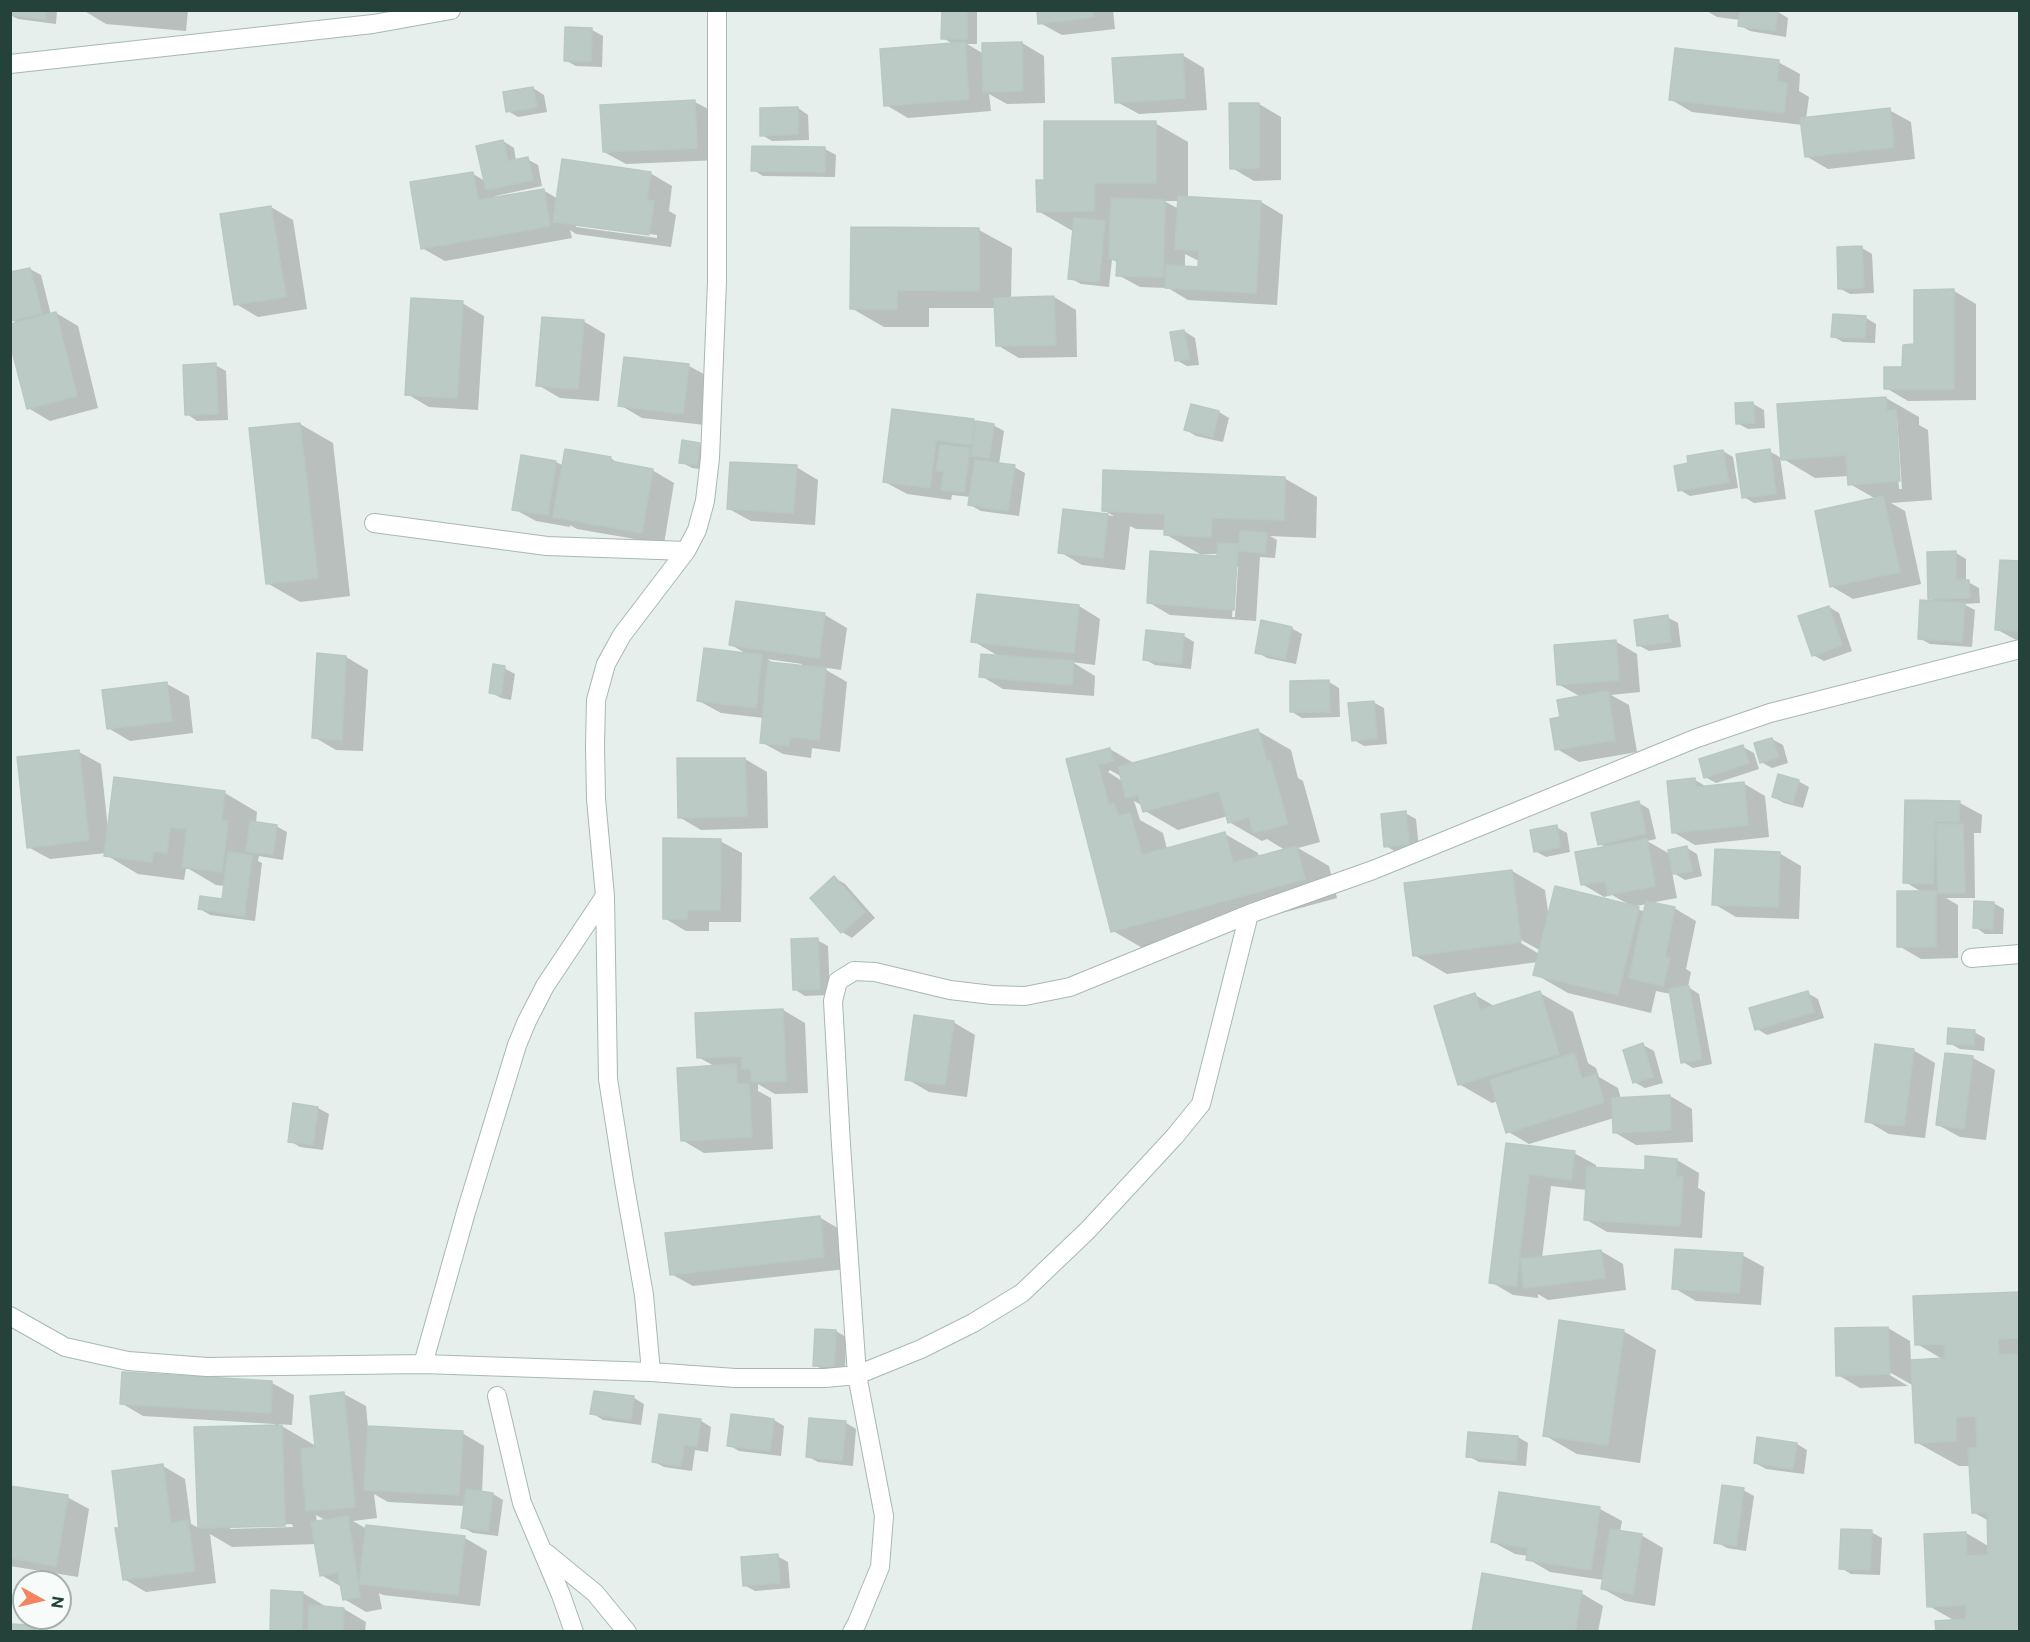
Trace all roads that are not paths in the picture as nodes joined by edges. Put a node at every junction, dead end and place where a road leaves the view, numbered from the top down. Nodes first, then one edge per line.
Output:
1 (451, 10) edge
2 (717, 10) edge
3 (374, 17) edge
4 (10, 64) edge
5 (374, 523) dead end
6 (686, 551) junction
7 (2019, 649) edge
8 (605, 896) junction
9 (1249, 914) junction
10 (2019, 954) edge
11 (1971, 958) dead end
12 (10, 1316) edge
13 (423, 1364) junction
14 (651, 1372) junction
15 (857, 1375) junction
16 (497, 1396) dead end
17 (542, 1550) junction
18 (574, 1632) edge
19 (627, 1632) edge
20 (852, 1632) edge

1 - 3 street
2 - 6 street
3 - 4 street
5 - 6 street
6 - 8 street
7 - 9 street
8 - 13 street
8 - 14 street
9 - 15 street
9 - 15 street
10 - 11 street
12 - 13 street
13 - 14 street
14 - 15 street
15 - 20 street
16 - 17 street
17 - 18 street
17 - 19 street

